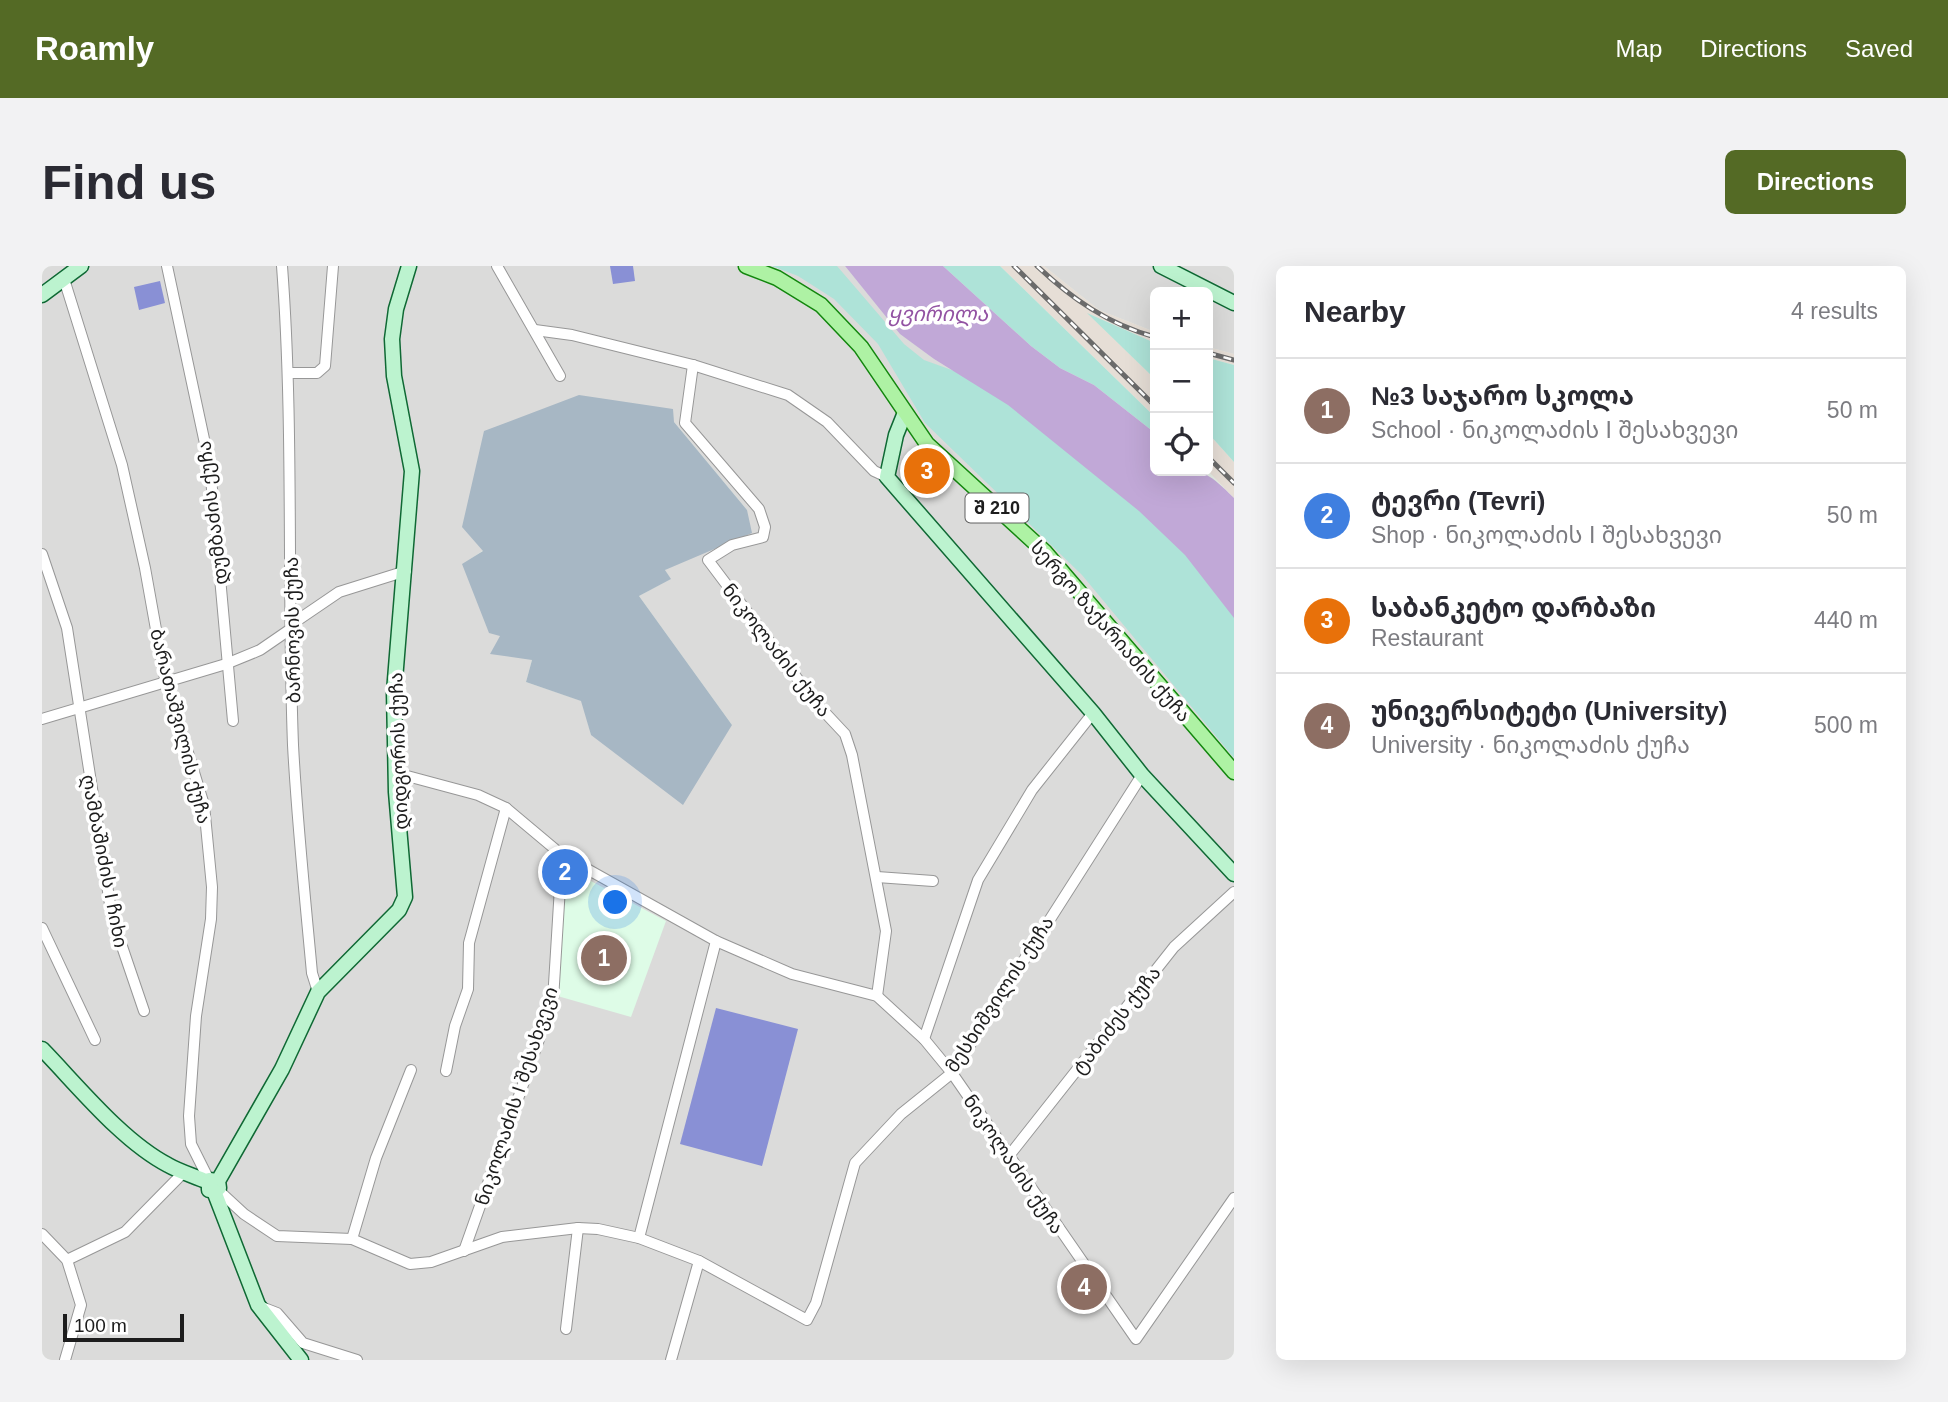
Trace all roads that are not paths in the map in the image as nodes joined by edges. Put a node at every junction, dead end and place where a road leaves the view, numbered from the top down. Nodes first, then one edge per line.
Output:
1 (81, 266) edge
2 (167, 266) edge
3 (282, 266) edge
4 (333, 266) edge
5 (408, 266) edge
6 (497, 266) edge
7 (746, 266) edge
8 (1161, 266) edge
9 (64, 279) junction
10 (42, 295) edge
11 (1234, 303) edge
12 (536, 330) junction
13 (693, 365) junction
14 (290, 373) junction
15 (559, 376) dead end
16 (904, 415) junction
17 (887, 477) junction
18 (42, 554) edge
19 (406, 572) junction
20 (292, 626) junction
21 (226, 664) junction
22 (166, 683) junction
23 (78, 709) junction
24 (1093, 712) junction
25 (42, 719) edge
26 (233, 721) dead end
27 (396, 772) junction
28 (1234, 772) edge
29 (1142, 775) junction
30 (506, 808) junction
31 (562, 855) junction
32 (1234, 874) edge
33 (877, 877) junction
34 (933, 881) dead end
35 (1234, 891) edge
36 (42, 928) edge
37 (716, 941) junction
38 (318, 992) junction
39 (877, 996) junction
40 (144, 1011) dead end
41 (924, 1039) junction
42 (95, 1040) dead end
43 (42, 1049) edge
44 (411, 1070) dead end
45 (446, 1071) dead end
46 (952, 1073) junction
47 (1008, 1157) junction
48 (184, 1172) junction
49 (213, 1185) junction
50 (1234, 1198) edge
51 (578, 1228) junction
52 (42, 1234) edge
53 (639, 1238) junction
54 (352, 1239) junction
55 (464, 1251) junction
56 (67, 1260) junction
57 (699, 1261) junction
58 (258, 1305) junction
59 (566, 1329) dead end
60 (65, 1360) edge
61 (302, 1360) edge
62 (357, 1360) edge
63 (671, 1360) edge

1 - 9 street
2 - 21 street, დუმბაძის ქუჩა
3 - 14 street, ბარნოვის ქუჩა
4 - 14 street
5 - 19 street, დიდგორის ქუჩა
6 - 12 street
7 - 16 main road, სერგო ზაქარიაძის ქუჩა / შ 210
8 - 11 street
9 - 10 street
9 - 22 street, ბარათაშვილის ქუჩა
12 - 13 street
12 - 15 street
13 - 17 street
13 - 33 street, ნიკოლაძის ქუჩა
14 - 20 street, ბარნოვის ქუჩა
16 - 17 street
16 - 28 main road, სერგო ზაქარიაძის ქუჩა / შ 210
17 - 24 street
18 - 23 street, ღამბაშიძის I ჩიხი
19 - 20 street
19 - 27 street, დიდგორის ქუჩა
20 - 21 street
20 - 38 street, ბარნოვის ქუჩა
21 - 22 street
21 - 26 street, დუმბაძის ქუჩა
22 - 23 street
22 - 49 street, ბარათაშვილის ქუჩა
23 - 25 street
23 - 40 street, ღამბაშიძის I ჩიხი
24 - 29 street
24 - 41 street
27 - 30 street, ნიკოლაძის ქუჩა
27 - 38 street, დიდგორის ქუჩა
29 - 32 street
29 - 46 street, მესხიშვილის ქუჩა
30 - 31 street, ნიკოლაძის ქუჩა
30 - 45 street
31 - 37 street, ნიკოლაძის ქუჩა
31 - 55 street, ნიკოლაძის I შესახვევი
33 - 34 street
33 - 39 street, ნიკოლაძის ქუჩა
35 - 47 street, ტაბიძეს ქუჩა
36 - 42 street
37 - 39 street, ნიკოლაძის ქუჩა
37 - 53 street
38 - 49 street, დიდგორის ქუჩა
39 - 41 street, ნიკოლაძის ქუჩა
41 - 46 street, ნიკოლაძის ქუჩა
43 - 48 street
44 - 54 street
46 - 47 street, ნიკოლაძის ქუჩა
46 - 57 street, მესხიშვილის ქუჩა
47 - 50 street, ნიკოლაძის ქუჩა
48 - 49 street
48 - 56 street
49 - 54 street
49 - 58 street
51 - 53 street
51 - 55 street
51 - 59 street
52 - 56 street
53 - 57 street
54 - 55 street
56 - 60 street
57 - 63 street
58 - 61 street
58 - 62 street

